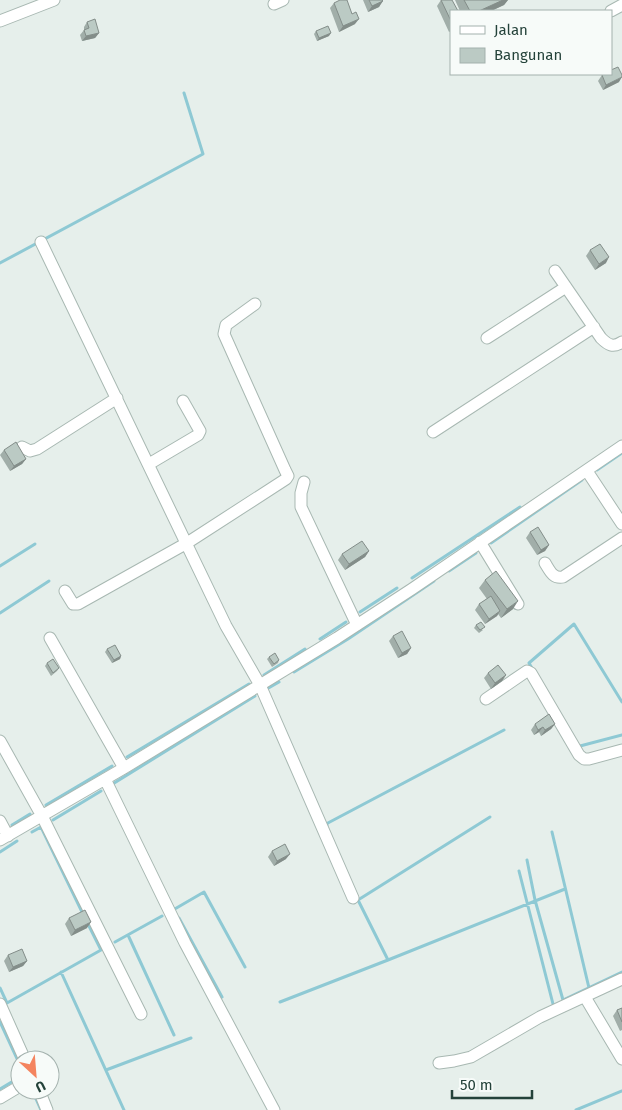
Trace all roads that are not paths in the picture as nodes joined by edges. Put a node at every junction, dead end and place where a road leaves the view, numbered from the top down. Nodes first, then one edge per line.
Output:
1 (54, 0) edge
2 (0, 21) edge
3 (41, 242) dead end
4 (555, 271) dead end
5 (566, 287) junction
6 (255, 304) dead end
7 (594, 327) junction
8 (487, 338) dead end
9 (622, 342) edge
10 (117, 398) junction
11 (183, 401) dead end
12 (432, 432) dead end
13 (622, 446) edge
14 (22, 447) dead end
15 (149, 464) junction
16 (587, 471) junction
17 (304, 482) dead end
18 (622, 524) edge
19 (622, 538) edge
20 (480, 542) junction
21 (187, 543) junction
22 (545, 563) dead end
23 (65, 591) dead end
24 (518, 604) edge
25 (357, 625) junction
26 (50, 638) dead end
27 (260, 685) junction
28 (486, 699) dead end
29 (0, 741) edge
30 (622, 750) edge
31 (124, 768) junction
32 (105, 779) junction
33 (42, 816) junction
34 (0, 821) edge
35 (4, 838) edge
36 (353, 898) dead end
37 (622, 979) edge
38 (585, 997) junction
39 (0, 1004) edge
40 (141, 1014) dead end
41 (21, 1050) edge
42 (622, 1059) edge
43 (439, 1063) dead end
44 (274, 1110) edge

1 - 2 street
3 - 10 street
4 - 5 street
5 - 7 street
5 - 8 street
6 - 21 street
7 - 9 street
7 - 12 street
10 - 14 street
10 - 15 street
11 - 15 street
13 - 16 street
15 - 21 street
16 - 18 street
16 - 20 street
17 - 25 street
19 - 22 street
20 - 24 street
20 - 25 street
21 - 23 street
21 - 27 street
25 - 27 street
26 - 31 street
27 - 31 street
27 - 36 street
28 - 30 street
29 - 33 street
31 - 32 street
32 - 33 street
32 - 44 street
33 - 35 street
33 - 40 street
34 - 35 street
37 - 38 street
38 - 42 street
38 - 43 street
39 - 41 street

